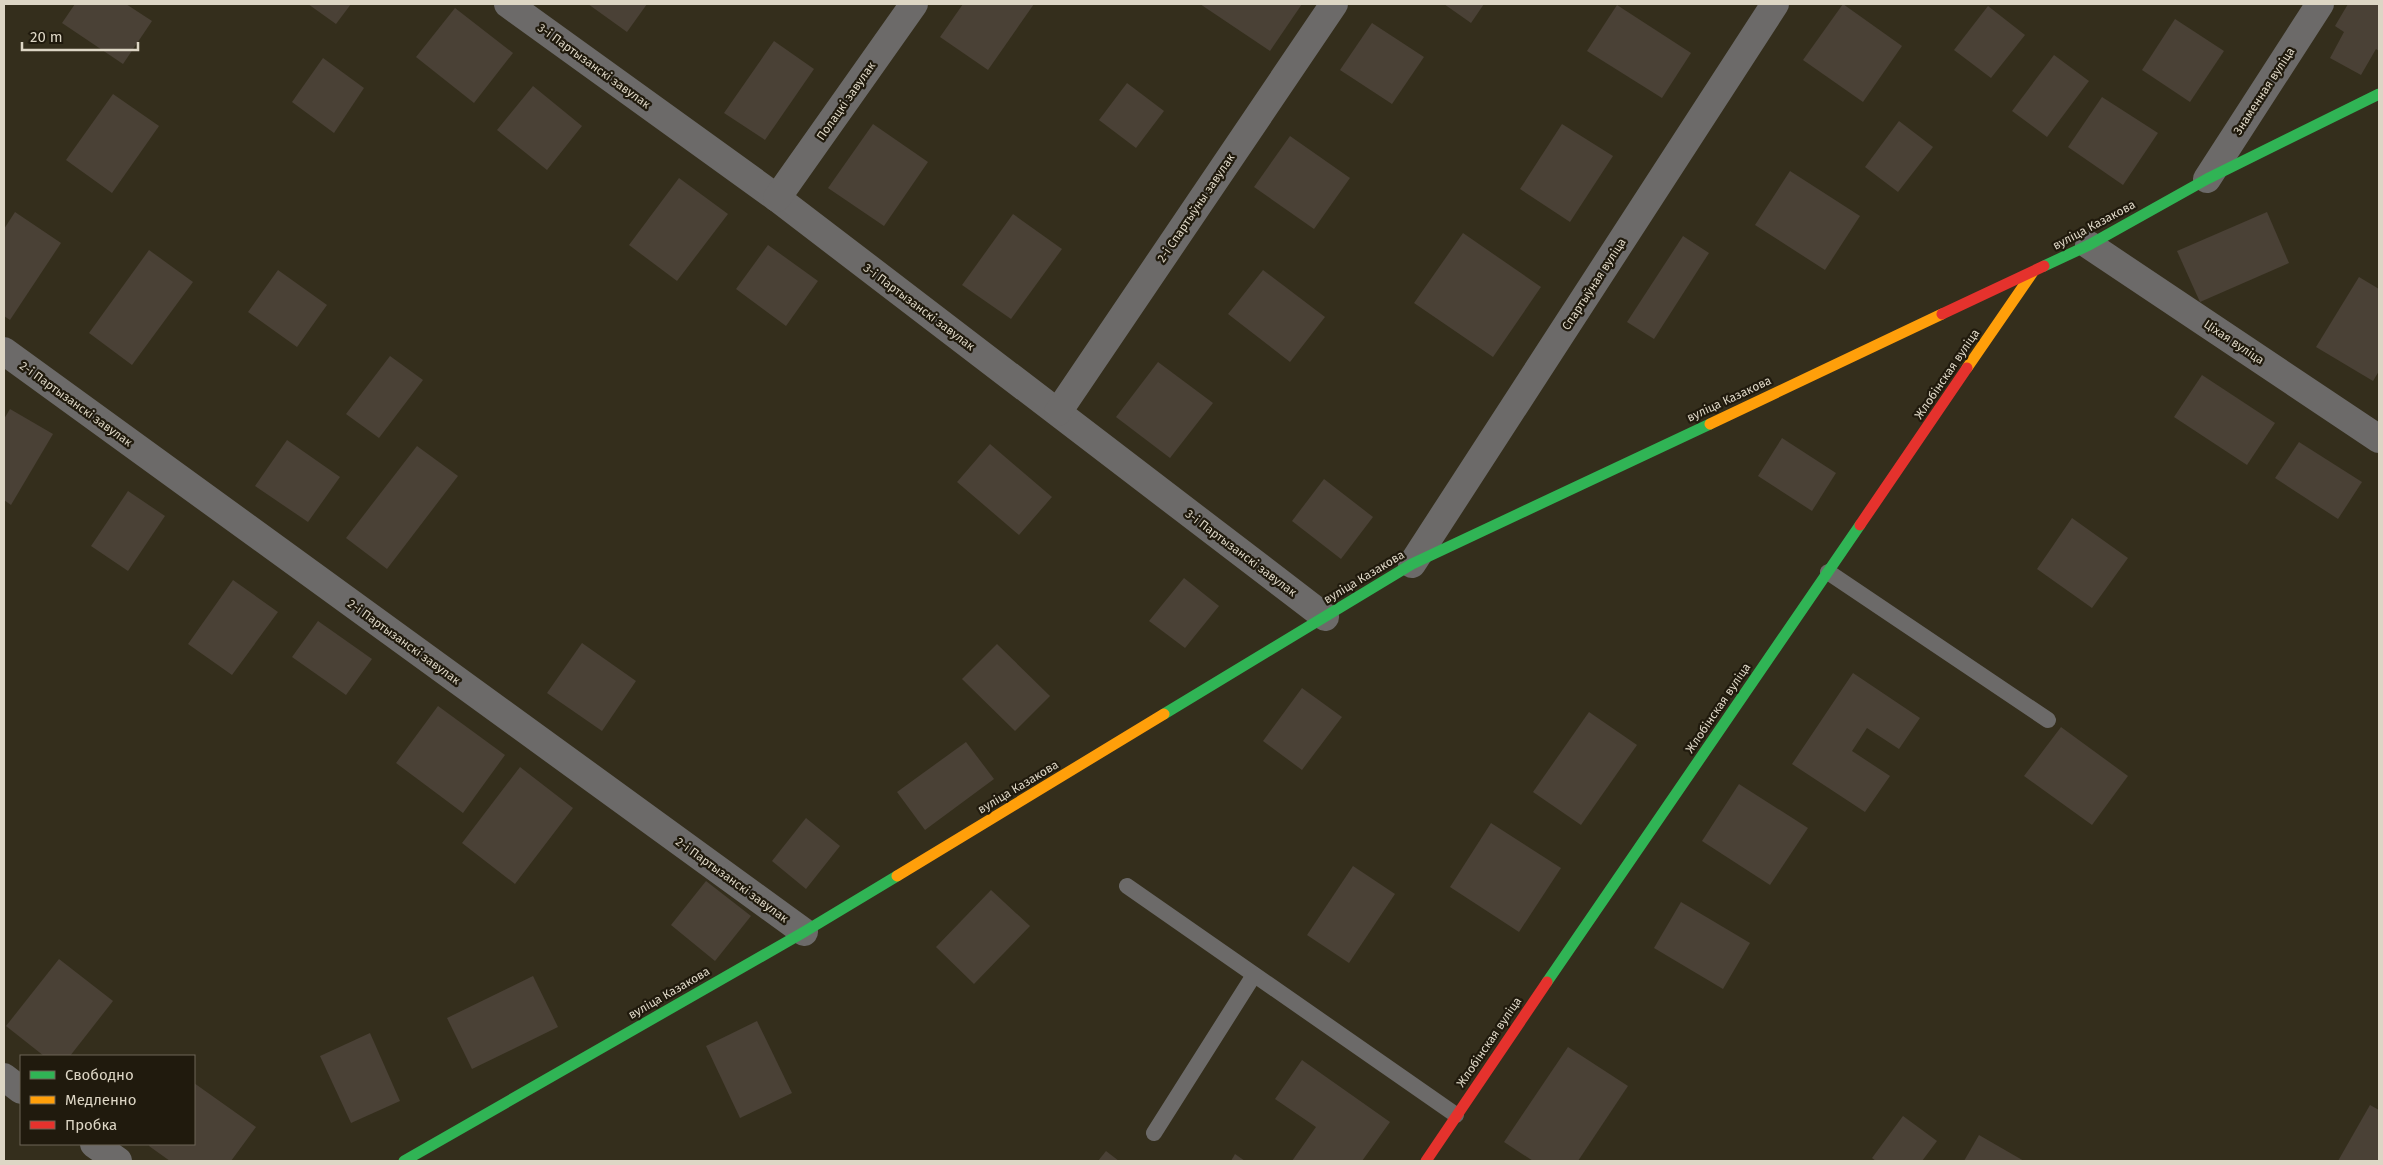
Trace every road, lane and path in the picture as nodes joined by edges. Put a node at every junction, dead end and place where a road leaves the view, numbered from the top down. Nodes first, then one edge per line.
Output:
1 (508, 4) edge
2 (914, 4) edge
3 (1334, 4) edge
4 (1776, 4) edge
5 (2320, 4) edge
6 (2379, 94) edge
7 (2207, 179) junction
8 (777, 198) junction
9 (2089, 245) junction
10 (2034, 271) junction
11 (4, 351) edge
12 (1058, 412) junction
13 (2379, 439) edge
14 (1412, 564) junction
15 (1828, 572) junction
16 (1325, 617) junction
17 (2048, 720) dead end
18 (1127, 886) dead end
19 (804, 932) junction
20 (1254, 975) junction
21 (4, 1077) edge
22 (20, 1089) edge
23 (1456, 1114) junction
24 (1154, 1132) dead end
25 (95, 1145) edge
26 (416, 1158) edge
27 (118, 1161) edge
28 (1426, 1161) edge

1 - 8 street, 3-і Партызанскі завулак
2 - 8 street, Полацкі завулак
3 - 12 street, 2-і Спартыўны завулак
4 - 14 street, Спартыўная вуліца
5 - 7 street, Знаменная вуліца
6 - 7 street, вуліца Казакова
7 - 9 street, вуліца Казакова
8 - 12 street, 3-і Партызанскі завулак
9 - 10 street, вуліца Казакова
9 - 13 street, Ціхая вуліца
10 - 14 street, вуліца Казакова
10 - 15 street, Жлобінская вуліца
11 - 19 street, 2-і Партызанскі завулак
12 - 16 street, 3-і Партызанскі завулак
14 - 16 street, вуліца Казакова
15 - 17 lane
15 - 23 street, Жлобінская вуліца
16 - 19 street, вуліца Казакова
18 - 20 lane
19 - 26 street, вуліца Казакова
20 - 23 lane
20 - 24 lane
21 - 22 street
23 - 28 street, Жлобінская вуліца
25 - 27 street

